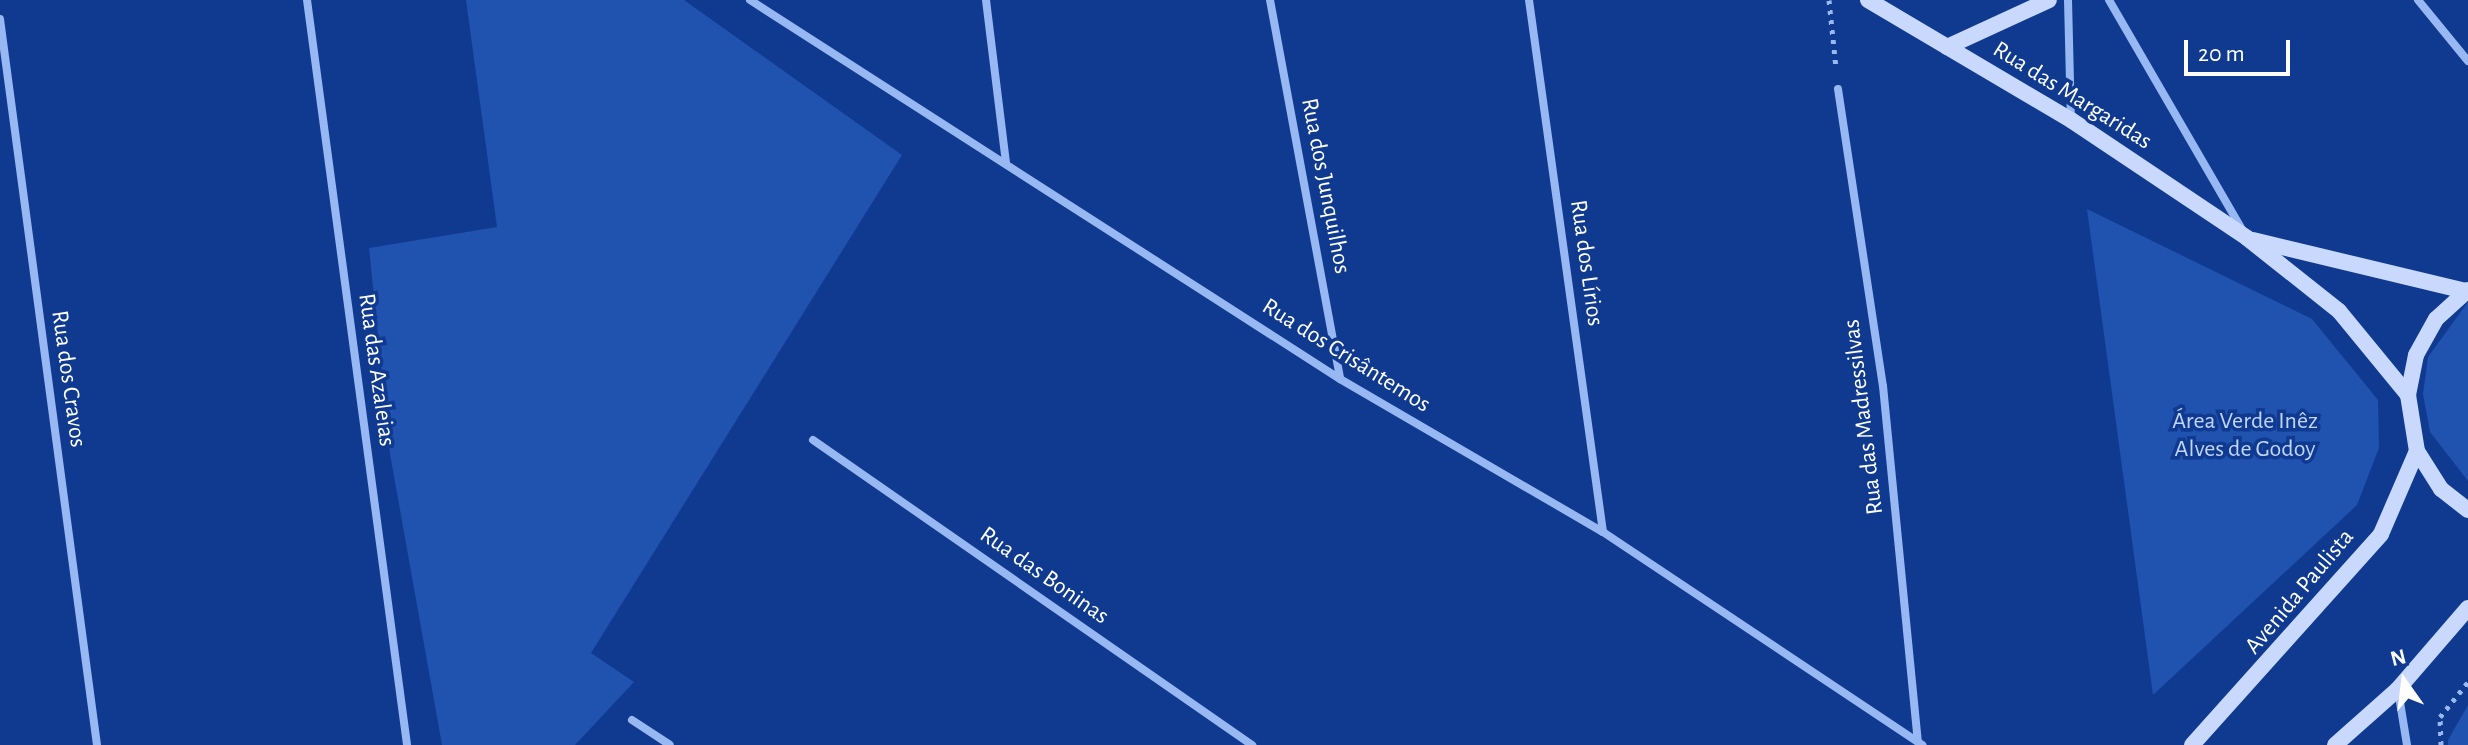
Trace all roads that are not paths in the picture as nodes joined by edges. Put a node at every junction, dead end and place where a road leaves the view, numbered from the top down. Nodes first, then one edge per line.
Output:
1 (307, 0) edge
2 (750, 0) edge
3 (986, 0) edge
4 (1270, 0) edge
5 (1529, 0) edge
6 (1868, 0) edge
7 (2049, 0) edge
8 (2068, 0) edge
9 (2109, 0) edge
10 (2418, 0) edge
11 (0, 19) edge
12 (1947, 47) junction
13 (2468, 61) edge
14 (1838, 89) road end
15 (2071, 120) junction
16 (1006, 164) junction
17 (2247, 238) junction
18 (2467, 291) edge
19 (1340, 379) junction
20 (2408, 395) junction
21 (813, 440) dead end
22 (2417, 451) junction
23 (2468, 510) edge
24 (1603, 532) junction
25 (2468, 608) edge
26 (2398, 689) junction
27 (632, 720) dead end
28 (1920, 743) edge
29 (97, 745) edge
30 (407, 745) edge
31 (670, 745) edge
32 (1252, 745) edge
33 (2192, 745) edge
34 (2335, 745) edge
35 (2407, 745) edge

1 - 30 street, Rua das Azaleias
2 - 16 street, Rua dos Crisântemos
3 - 16 street
4 - 19 street, Rua dos Junquilhos
5 - 24 street, Rua dos Lírios
6 - 12 street, Rua das Margaridas
7 - 12 street
8 - 15 street
9 - 17 street
10 - 13 street
11 - 29 street, Rua dos Cravos
12 - 15 street, Rua das Margaridas
14 - 28 street, Rua das Madressilvas
15 - 17 street, Rua das Margaridas
16 - 19 street, Rua dos Crisântemos
17 - 18 street, Rua das Margaridas
17 - 20 street, Rua das Margaridas
18 - 20 street
19 - 24 street, Rua dos Crisântemos
20 - 22 street
21 - 32 street, Rua das Boninas
22 - 23 street
22 - 33 street, Avenida Paulista
24 - 28 street, Rua dos Crisântemos
25 - 26 street
26 - 34 street
26 - 35 street
27 - 31 street

